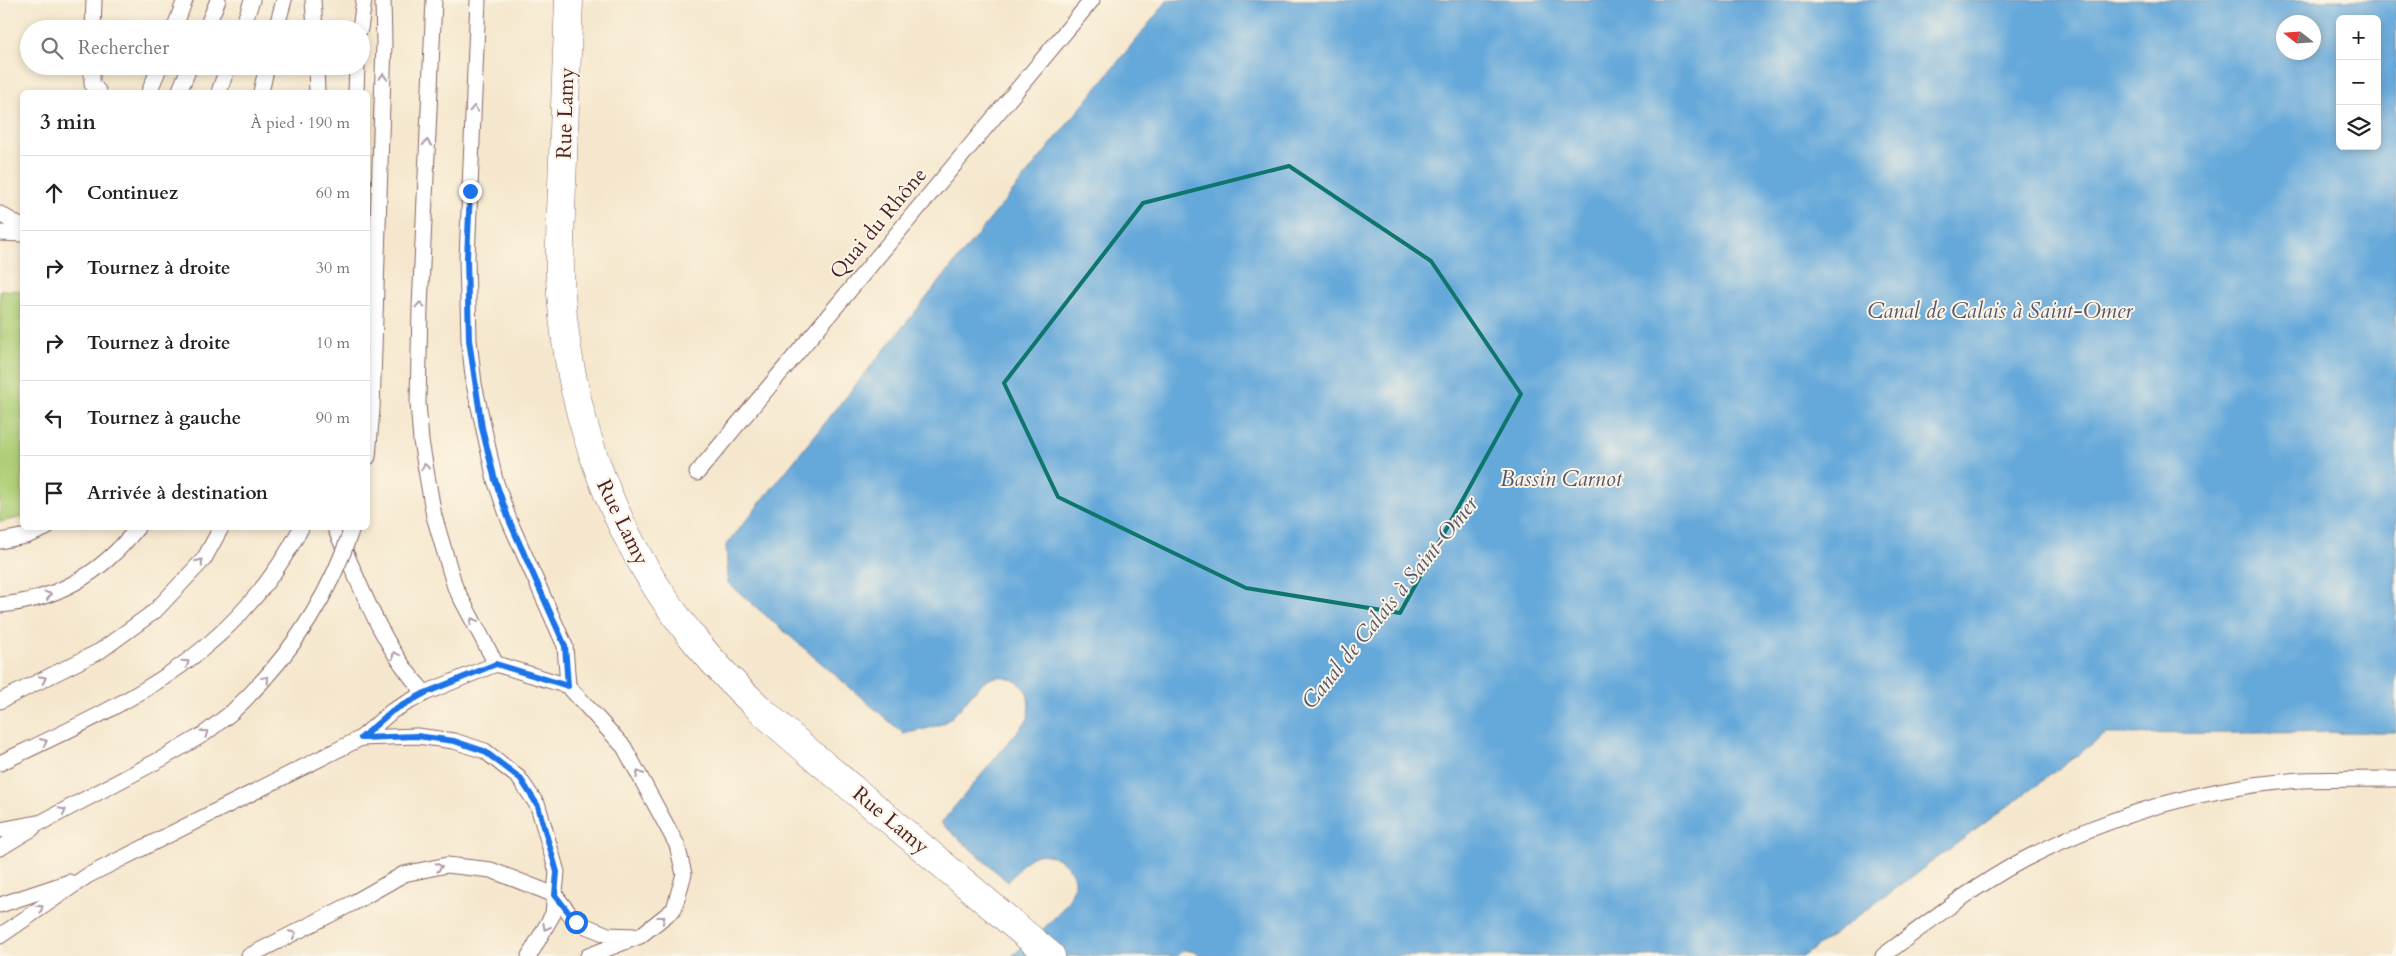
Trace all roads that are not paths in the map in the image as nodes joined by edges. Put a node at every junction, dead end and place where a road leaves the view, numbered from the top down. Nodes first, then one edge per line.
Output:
1 (94, 0) edge
2 (185, 0) edge
3 (218, 0) edge
4 (252, 0) edge
5 (284, 0) edge
6 (312, 0) edge
7 (364, 0) edge
8 (383, 0) edge
9 (434, 0) edge
10 (478, 0) edge
11 (569, 0) edge
12 (1083, 3) edge
13 (93, 20) edge
14 (177, 20) edge
15 (210, 20) edge
16 (245, 20) edge
17 (278, 20) edge
18 (314, 20) edge
19 (361, 20) edge
20 (92, 75) edge
21 (156, 75) edge
22 (186, 75) edge
23 (225, 75) edge
24 (265, 75) edge
25 (316, 75) edge
26 (357, 75) edge
27 (97, 90) edge
28 (150, 90) edge
29 (180, 90) edge
30 (220, 90) edge
31 (262, 90) edge
32 (317, 90) edge
33 (356, 90) edge
34 (0, 214) edge
35 (20, 226) edge
36 (0, 233) edge
37 (20, 234) edge
38 (370, 433) edge
39 (697, 473) dead end
40 (41, 530) edge
41 (134, 530) edge
42 (220, 530) edge
43 (300, 530) edge
44 (336, 530) edge
45 (351, 530) edge
46 (0, 541) edge
47 (0, 605) edge
48 (496, 664) junction
49 (568, 686) junction
50 (425, 693) junction
51 (0, 702) edge
52 (361, 738) junction
53 (0, 763) edge
54 (2396, 779) edge
55 (42, 822) junction
56 (0, 830) edge
57 (0, 848) edge
58 (88, 876) junction
59 (555, 895) junction
60 (0, 905) edge
61 (0, 936) edge
62 (640, 936) junction
63 (249, 956) edge
64 (530, 956) edge
65 (588, 956) edge
66 (1051, 956) edge
67 (1883, 956) edge

1 - 13 lane
2 - 14 lane
3 - 15 lane
4 - 16 lane
5 - 17 lane
6 - 18 lane
7 - 19 lane
38 -> 8 lane
48 -> 9 lane
49 -> 10 lane
11 - 66 street, Rue Lamy
12 - 39 lane, Quai du Rhône
20 - 27 lane
21 - 28 lane
22 - 29 lane
23 - 30 lane
24 - 31 lane
25 - 32 lane
26 - 33 lane
34 - 35 lane
36 - 37 lane
40 - 46 lane
47 -> 41 lane
51 -> 42 lane
53 -> 43 lane
50 -> 44 lane
55 -> 45 lane, bridge
48 - 49 lane
48 - 50 lane
62 -> 49 lane
50 - 52 lane
52 - 58 lane
52 - 59 lane
54 - 67 lane
55 - 56 lane
55 - 57 lane
58 - 60 lane
61 -> 58 lane
59 - 62 lane
63 -> 59 lane
59 -> 64 lane
62 - 65 lane

